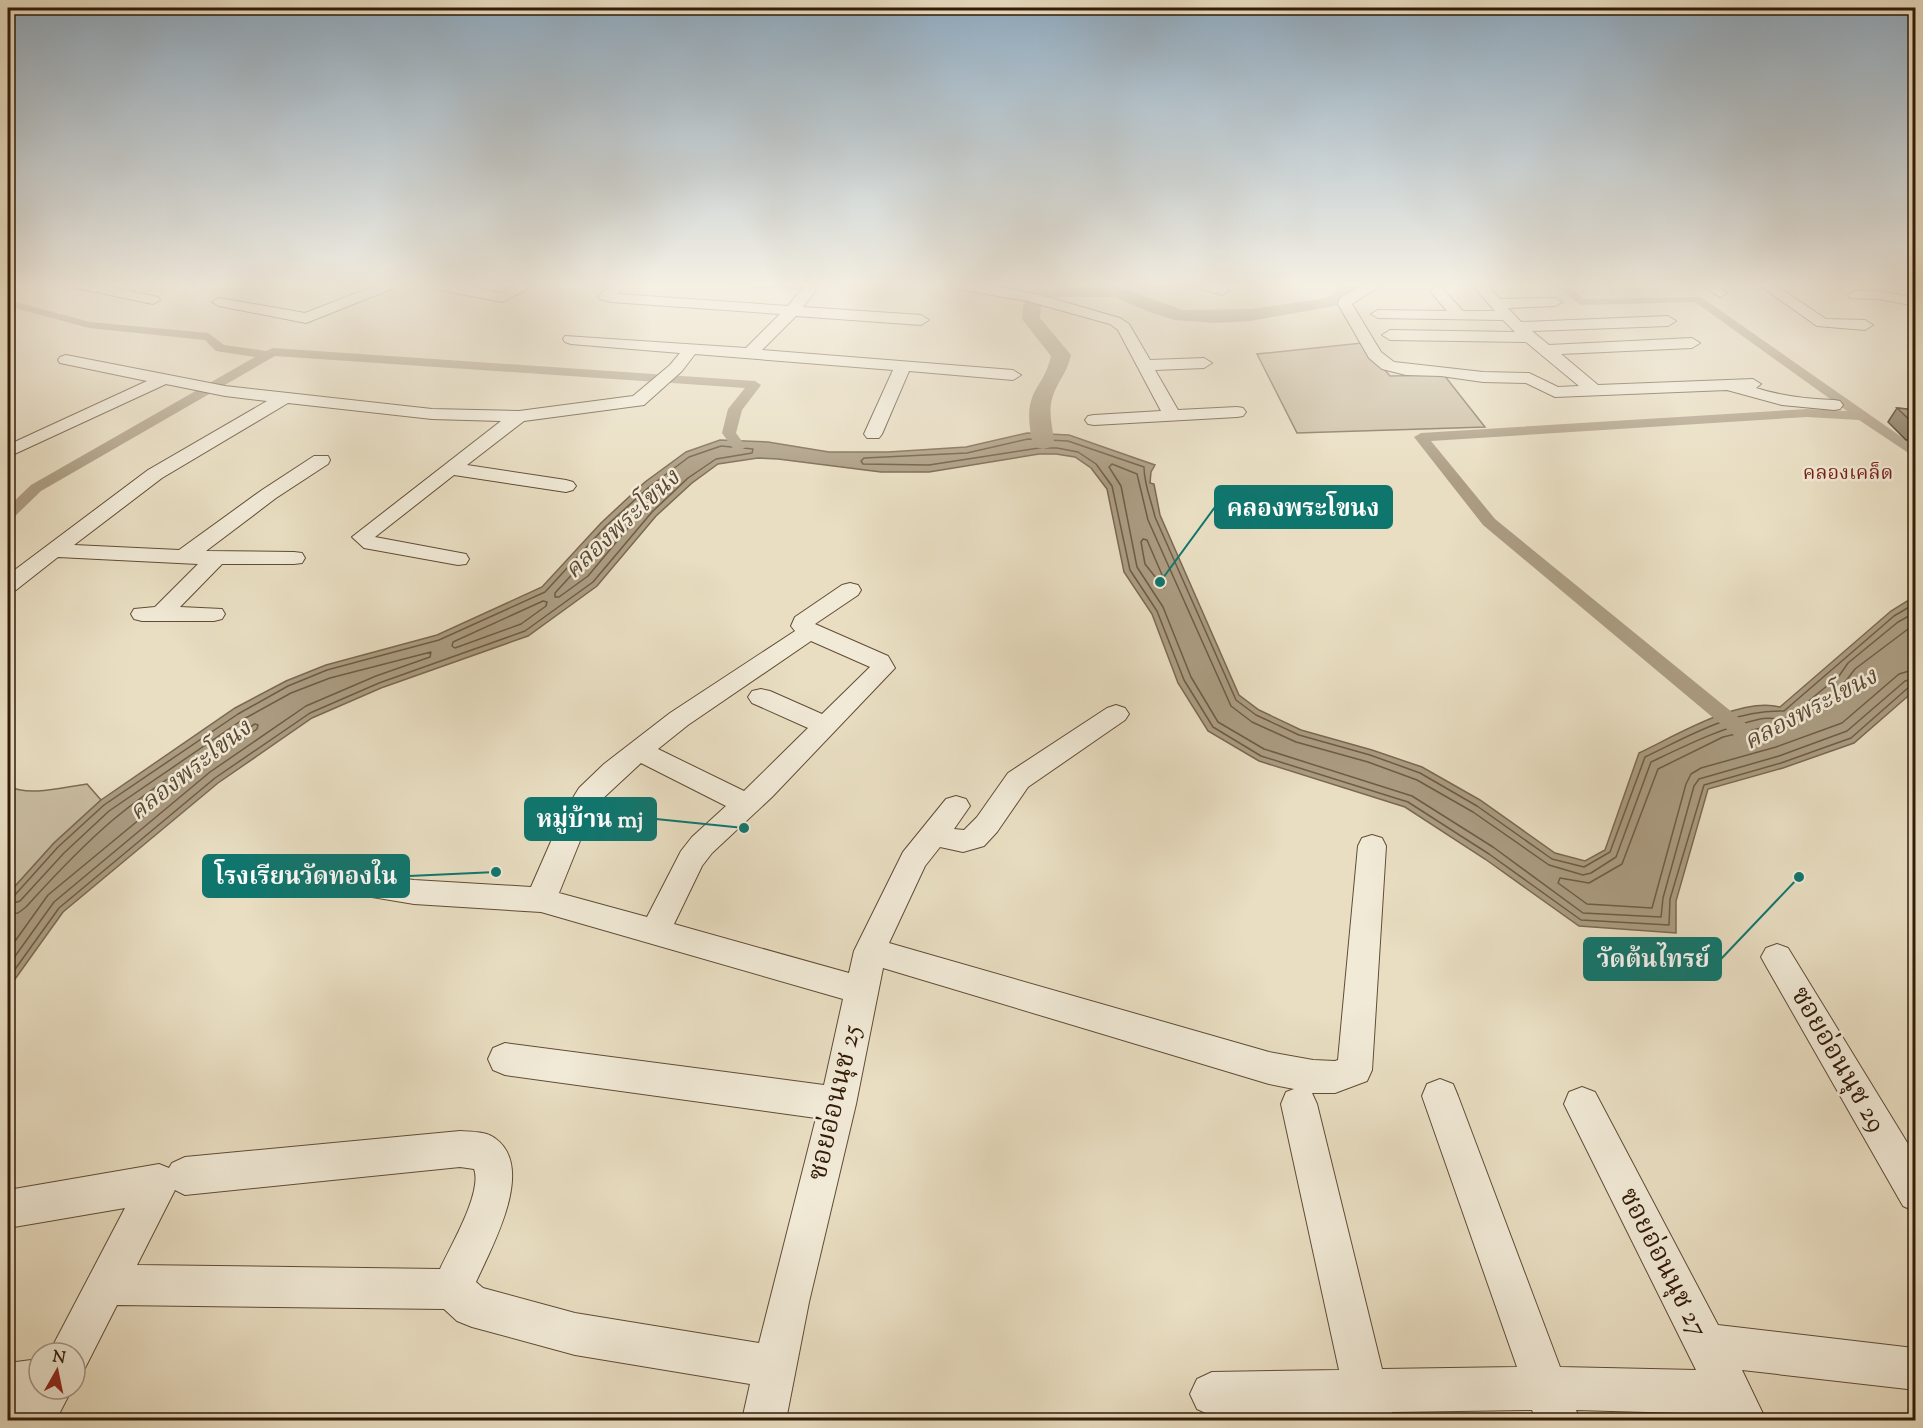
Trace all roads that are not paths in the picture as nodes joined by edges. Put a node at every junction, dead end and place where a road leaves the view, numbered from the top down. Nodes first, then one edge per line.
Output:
1 (691, 349) edge
2 (698, 350) edge
3 (753, 350) edge
4 (1137, 350) edge
5 (1372, 350) edge
6 (1540, 350) edge
7 (1618, 350) edge
8 (749, 354) junction
9 (1547, 357) junction
10 (66, 360) dead end
11 (1414, 361) dead end
12 (1481, 361) dead end
13 (1204, 363) dead end
14 (1145, 365) junction
15 (903, 366) junction
16 (1659, 371) dead end
17 (1013, 375) dead end
18 (1577, 375) junction
19 (162, 380) junction
20 (1754, 384) dead end
21 (1729, 385) junction
22 (1591, 387) dead end
23 (284, 398) junction
24 (1834, 405) dead end
25 (1237, 412) dead end
26 (519, 416) junction
27 (1172, 416) junction
28 (1094, 420) dead end
29 (873, 434) dead end
30 (8, 452) edge
31 (321, 460) dead end
32 (452, 469) junction
33 (566, 486) dead end
34 (55, 551) junction
35 (184, 557) junction
36 (216, 558) junction
37 (294, 558) dead end
38 (458, 559) dead end
39 (8, 585) edge
40 (850, 590) dead end
41 (214, 614) dead end
42 (809, 632) junction
43 (760, 697) dead end
44 (1116, 714) dead end
45 (825, 726) junction
46 (639, 751) junction
47 (746, 804) junction
48 (956, 806) dead end
49 (934, 834) junction
50 (1372, 846) dead end
51 (365, 886) dead end
52 (541, 900) junction
53 (654, 933) junction
54 (870, 951) junction
55 (1777, 957) dead end
56 (861, 990) junction
57 (505, 1059) dead end
58 (1440, 1096) dead end
59 (838, 1104) junction
60 (1299, 1104) dead end
61 (1582, 1104) dead end
62 (184, 1176) dead end
63 (1916, 1193) edge
64 (8, 1209) edge
65 (107, 1285) junction
66 (452, 1289) junction
67 (77, 1341) edge
68 (1704, 1345) junction
69 (775, 1367) junction
70 (1914, 1369) dead end
71 (27, 1382) edge
72 (8, 1384) edge
73 (1212, 1394) dead end
74 (43, 1401) edge
75 (1553, 1404) edge
76 (1369, 1406) edge
77 (1736, 1407) edge
78 (31, 1420) edge
79 (764, 1420) edge

1 - 26 street
2 - 8 street
3 - 8 street
4 - 14 street
5 - 21 street
6 - 9 street
7 - 9 street
8 - 15 street
9 - 18 street
10 - 19 street
11 - 12 street
13 - 14 street
14 - 27 street
15 - 17 street
15 - 29 street
16 - 18 street
18 - 22 street
19 - 23 street
19 - 30 street
20 - 21 street
21 - 24 street
23 - 26 street
23 - 34 street
25 - 27 street
26 - 32 street
27 - 28 street
31 - 35 street
32 - 33 street
32 - 38 street
34 - 35 street
34 - 39 street
35 - 36 street
36 - 37 street
36 - 41 street
40 - 42 street
42 - 45 street
42 - 46 street
43 - 45 street
44 - 49 street
45 - 47 street
46 - 47 street
46 - 52 street
47 - 53 street
48 - 49 street, ซอยอ่อนนุช 25
49 - 54 street, ซอยอ่อนนุช 25
50 - 54 street
51 - 52 street
52 - 53 street
53 - 56 street
54 - 56 street, ซอยอ่อนนุช 25
55 - 63 street, ซอยอ่อนนุช 29
56 - 59 street, ซอยอ่อนนุช 25
57 - 59 street
58 - 75 street
59 - 69 street, ซอยอ่อนนุช 25
60 - 76 street
61 - 68 street, ซอยอ่อนนุช 27
62 - 66 street
64 - 65 street
65 - 66 street
65 - 67 street
66 - 69 street
68 - 70 street
68 - 77 street, ซอยอ่อนนุช 27
69 - 79 street, ซอยอ่อนนุช 25
71 - 72 street
73 - 76 street
74 - 78 street
75 - 76 street
75 - 77 street

